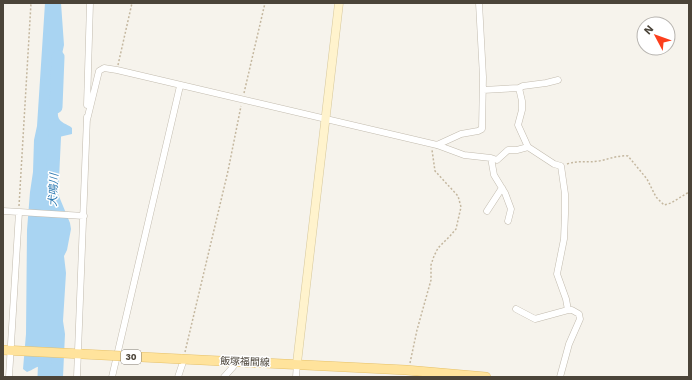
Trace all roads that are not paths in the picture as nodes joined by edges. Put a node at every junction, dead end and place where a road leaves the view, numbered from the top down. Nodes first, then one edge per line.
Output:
1 (90, 3) edge
2 (339, 3) edge
3 (479, 3) edge
4 (558, 80) dead end
5 (180, 86) junction
6 (519, 88) junction
7 (483, 90) junction
8 (87, 120) junction
9 (326, 120) junction
10 (434, 144) junction
11 (528, 146) junction
12 (491, 158) junction
13 (502, 188) junction
14 (3, 211) edge
15 (487, 211) dead end
16 (19, 212) junction
17 (84, 216) junction
18 (508, 221) dead end
19 (516, 309) dead end
20 (568, 310) junction
21 (9, 351) edge
22 (78, 354) junction
23 (182, 359) junction
24 (234, 361) junction
25 (297, 364) junction
26 (404, 373) edge
27 (9, 377) edge
28 (77, 377) edge
29 (112, 377) edge
30 (178, 377) edge
31 (224, 377) edge
32 (296, 377) edge
33 (486, 377) edge
34 (560, 377) edge

1 - 8 street
2 - 9 street
3 - 7 street
4 - 6 street
5 - 8 street
5 - 9 street
5 - 29 street
6 - 7 street
6 - 11 street
7 - 10 street
8 - 17 street
9 - 10 street
9 - 25 street
10 - 12 street
11 - 12 street
11 - 20 street
12 - 13 street
13 - 15 street
13 - 18 street
14 - 16 street
16 - 17 street
16 - 21 street
17 - 22 street
19 - 20 street
20 - 34 street
21 - 22 main road, 飯塚福間線 / 30
21 - 27 street
22 - 23 main road, 飯塚福間線 / 30, bridge
22 - 28 street
23 - 24 main road, 飯塚福間線 / 30
23 - 30 street
24 - 25 main road, 飯塚福間線 / 30
24 - 31 street
25 - 26 main road, 飯塚福間線 / 30
25 - 32 street
26 - 33 main road, 飯塚福間線 / 30

